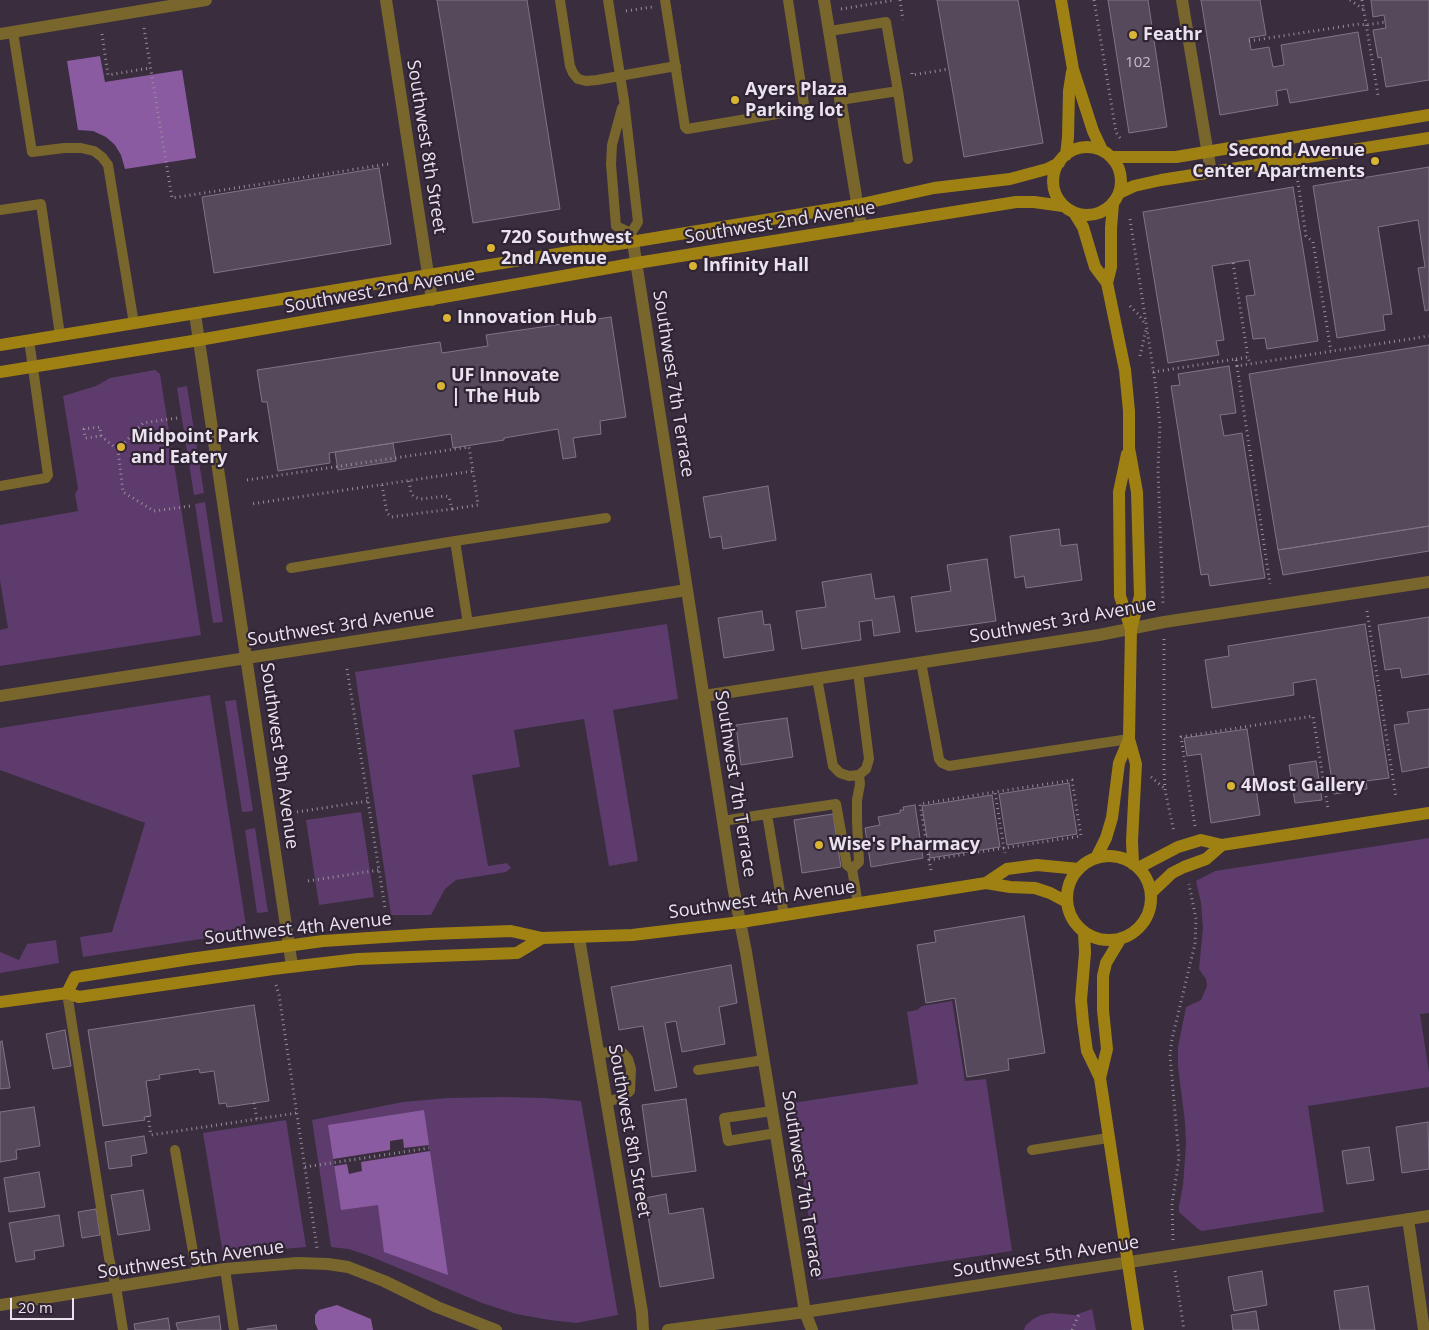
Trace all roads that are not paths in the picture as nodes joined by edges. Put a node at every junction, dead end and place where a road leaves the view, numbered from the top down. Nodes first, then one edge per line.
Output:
1 (206, 0) edge
2 (386, 0) edge
3 (560, 0) edge
4 (608, 0) edge
5 (666, 0) edge
6 (788, 0) edge
7 (824, 0) edge
8 (1062, 0) edge
9 (1182, 0) edge
10 (171, 3) edge
11 (830, 31) junction
12 (13, 32) junction
13 (0, 34) edge
14 (676, 66) junction
15 (1073, 70) junction
16 (620, 76) junction
17 (898, 92) junction
18 (624, 100) junction
19 (840, 100) junction
20 (1429, 115) edge
21 (1429, 138) edge
22 (1208, 152) junction
23 (1106, 154) junction
24 (908, 159) dead end
25 (1062, 159) junction
26 (1211, 172) junction
27 (1116, 199) junction
28 (858, 206) junction
29 (1063, 206) junction
30 (0, 210) edge
31 (1075, 214) junction
32 (861, 227) junction
33 (632, 237) junction
34 (637, 264) junction
35 (428, 276) junction
36 (1107, 283) junction
37 (432, 300) junction
38 (195, 314) junction
39 (134, 324) junction
40 (60, 335) junction
41 (29, 340) junction
42 (199, 340) junction
43 (0, 345) edge
44 (32, 367) junction
45 (0, 372) edge
46 (1128, 448) junction
47 (0, 486) edge
48 (606, 518) dead end
49 (455, 541) junction
50 (291, 568) dead end
51 (1429, 582) edge
52 (687, 590) junction
53 (468, 624) junction
54 (1130, 629) junction
55 (247, 659) junction
56 (920, 662) junction
57 (858, 672) junction
58 (817, 678) junction
59 (0, 696) edge
60 (704, 696) junction
61 (1129, 739) junction
62 (859, 775) junction
63 (1429, 813) edge
64 (767, 814) junction
65 (723, 821) junction
66 (1222, 845) junction
67 (1096, 858) junction
68 (1136, 866) junction
69 (852, 869) junction
70 (1079, 869) junction
71 (986, 883) junction
72 (1151, 893) junction
73 (1067, 902) junction
74 (858, 904) junction
75 (784, 916) junction
76 (741, 922) junction
77 (1084, 932) junction
78 (542, 938) junction
79 (579, 938) junction
80 (1122, 938) junction
81 (289, 945) junction
82 (292, 966) junction
83 (67, 993) junction
84 (0, 1002) edge
85 (598, 1053) junction
86 (764, 1060) junction
87 (698, 1070) dead end
88 (1100, 1078) junction
89 (607, 1102) junction
90 (772, 1111) junction
91 (776, 1133) junction
92 (1108, 1138) junction
93 (175, 1150) dead end
94 (1032, 1150) dead end
95 (1429, 1216) edge
96 (1408, 1218) junction
97 (1127, 1263) junction
98 (225, 1269) junction
99 (197, 1274) junction
100 (116, 1287) junction
101 (0, 1306) edge
102 (805, 1312) junction
103 (123, 1330) edge
104 (234, 1330) edge
105 (496, 1330) edge
106 (643, 1330) edge
107 (668, 1330) edge
108 (812, 1330) edge
109 (1138, 1330) edge
110 (1424, 1330) edge

1 - 10 street
2 - 35 street, Southwest 8th Street
3 - 16 lane
4 - 16 lane
5 - 14 lane
6 - 14 lane
7 - 11 street
8 - 15 street
9 - 22 street
10 - 12 street
11 - 17 lane
11 - 19 street
12 - 13 street
12 - 39 lane
14 - 16 lane
15 - 23 street
15 - 25 street
16 - 18 lane
17 - 19 lane
17 - 24 lane
18 - 33 lane
18 - 33 lane
19 - 28 street
20 - 22 street
21 - 26 street
22 - 23 street
22 - 26 street
23 - 25 street
23 - 27 street
25 - 28 street, Southwest 2nd Avenue
25 - 29 street
26 - 27 street
27 - 31 street
27 - 36 street
28 - 32 street
28 - 33 street, Southwest 2nd Avenue
29 - 31 street
29 - 32 street, Southwest 2nd Avenue
30 - 40 lane
31 - 36 street
32 - 34 street, Southwest 2nd Avenue
33 - 34 street, Southwest 7th Terrace
33 - 35 street, Southwest 2nd Avenue
34 - 37 street, Southwest 2nd Avenue
34 - 52 street, Southwest 7th Terrace
35 - 37 street, Southwest 8th Street
35 - 38 street, Southwest 2nd Avenue
36 - 46 street
37 - 42 street, Southwest 2nd Avenue
38 - 39 street, Southwest 2nd Avenue
38 - 42 street, Southwest 9th Avenue
39 - 40 street, Southwest 2nd Avenue
40 - 41 street, Southwest 2nd Avenue
41 - 43 street, Southwest 2nd Avenue
41 - 44 lane
42 - 44 street, Southwest 2nd Avenue
42 - 55 street, Southwest 9th Avenue
44 - 45 street, Southwest 2nd Avenue
44 - 47 lane
46 - 54 street
46 - 54 street
48 - 49 lane
49 - 50 lane
49 - 53 lane
51 - 54 street, Southwest 3rd Avenue
52 - 53 street, Southwest 3rd Avenue
52 - 60 street, Southwest 7th Terrace
53 - 55 street, Southwest 3rd Avenue
54 - 56 street, Southwest 3rd Avenue
54 - 61 street
55 - 59 street, Southwest 3rd Avenue
55 - 81 street, Southwest 9th Avenue
56 - 57 street, Southwest 3rd Avenue
56 - 61 lane
57 - 58 street, Southwest 3rd Avenue
57 - 62 lane
58 - 60 street, Southwest 3rd Avenue
58 - 62 lane
60 - 65 street, Southwest 7th Terrace
61 - 67 street
61 - 68 street
62 - 69 lane
63 - 66 street
64 - 65 lane
64 - 69 lane
64 - 75 lane
65 - 76 street, Southwest 7th Terrace
66 - 68 street
66 - 72 street
67 - 68 street
67 - 70 street
68 - 72 street
69 - 74 lane
70 - 71 street, Southwest 4th Avenue
70 - 73 street
71 - 73 street, Southwest 4th Avenue
71 - 74 street, Southwest 4th Avenue
72 - 80 street
73 - 77 street
74 - 75 street, Southwest 4th Avenue
75 - 76 street, Southwest 4th Avenue
76 - 79 street, Southwest 4th Avenue
76 - 86 street, Southwest 7th Terrace
77 - 80 street
77 - 88 street
78 - 79 street, Southwest 4th Avenue
78 - 81 street, Southwest 4th Avenue
78 - 82 street, Southwest 4th Avenue
79 - 85 street, Southwest 8th Street
80 - 88 street
81 - 82 street, Southwest 9th Avenue
81 - 83 street, Southwest 4th Avenue
82 - 83 street, Southwest 4th Avenue
83 - 84 street, Southwest 4th Avenue
83 - 100 lane
85 - 89 street, Southwest 8th Street
85 - 89 lane
86 - 87 lane
86 - 90 street, Southwest 7th Terrace
88 - 92 street
89 - 106 street, Southwest 8th Street
90 - 91 street, Southwest 7th Terrace
90 - 91 lane
91 - 102 street, Southwest 7th Terrace
92 - 94 lane
92 - 97 street
93 - 99 lane
95 - 96 street, Southwest 5th Avenue
96 - 97 street, Southwest 5th Avenue
96 - 110 street
97 - 102 street, Southwest 5th Avenue
97 - 109 street
98 - 99 street, Southwest 5th Avenue
98 - 104 lane
98 - 105 street, Southwest 5th Avenue
99 - 100 street, Southwest 5th Avenue
100 - 101 street, Southwest 5th Avenue
100 - 103 lane
102 - 107 street, Southwest 5th Avenue
102 - 108 street, Southwest 7th Terrace

